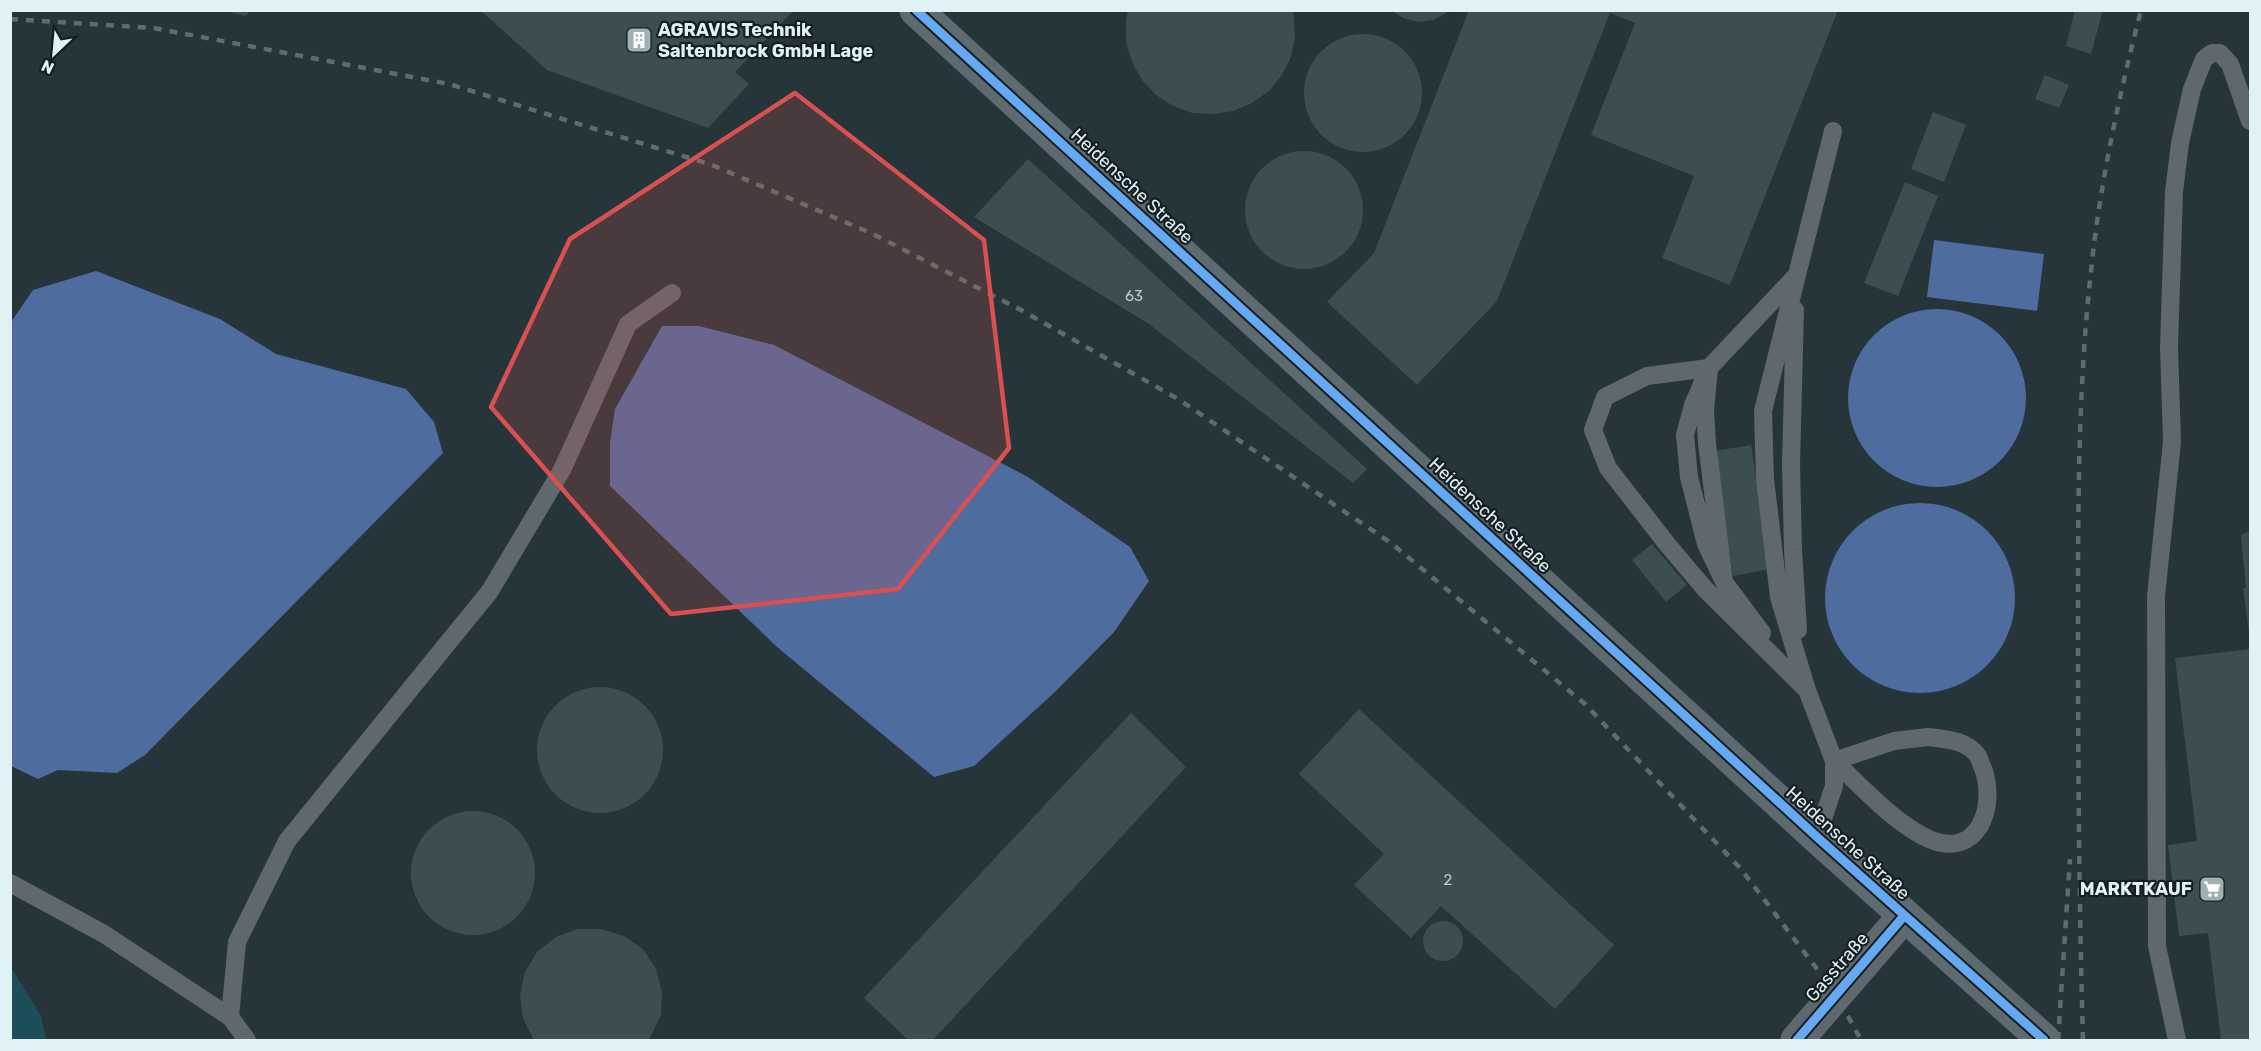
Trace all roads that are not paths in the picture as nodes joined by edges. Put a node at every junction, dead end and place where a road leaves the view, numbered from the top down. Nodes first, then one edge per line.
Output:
1 (916, 10) edge
2 (2250, 121) edge
3 (1833, 131) dead end
4 (1796, 275) junction
5 (672, 293) dead end
6 (1709, 368) junction
7 (1807, 690) junction
8 (1834, 761) junction
9 (1817, 837) junction
10 (10, 883) edge
11 (1904, 916) junction
12 (230, 1017) junction
13 (247, 1041) edge
14 (1797, 1041) edge
15 (2044, 1041) edge
16 (2177, 1041) edge

1 - 9 main road, Heidensche Straße
2 - 16 lane
3 - 4 lane
4 - 6 lane
4 - 7 lane
4 - 7 lane
5 - 12 lane
6 - 7 lane
6 - 7 lane
7 - 8 lane
8 - 8 lane
8 - 9 lane
9 - 11 main road, Heidensche Straße
10 - 12 lane
11 - 14 street, Gasstraße
11 - 15 main road, Heidensche Straße
12 - 13 lane

